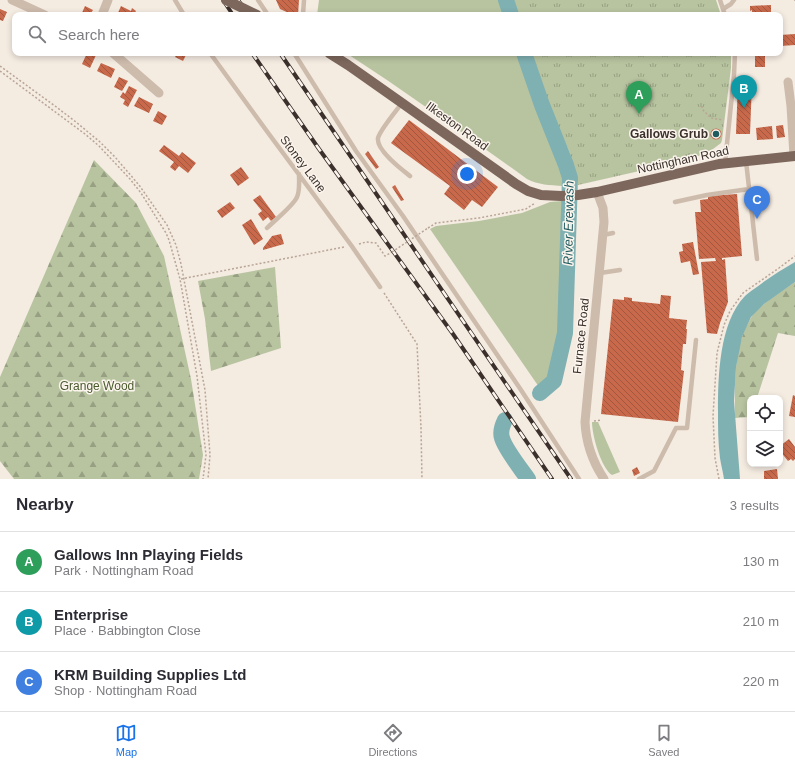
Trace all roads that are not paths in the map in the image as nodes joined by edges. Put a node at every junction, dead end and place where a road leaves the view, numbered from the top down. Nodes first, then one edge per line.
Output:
1 (108, 0) edge
2 (175, 0) edge
3 (226, 0) edge
4 (258, 0) edge
5 (304, 0) edge
6 (720, 0) edge
7 (734, 0) edge
8 (10, 2) edge
9 (724, 9) junction
10 (37, 12) edge
11 (103, 12) edge
12 (182, 12) edge
13 (252, 12) edge
14 (266, 12) edge
15 (303, 12) edge
16 (724, 12) edge
17 (116, 56) edge
18 (212, 56) edge
19 (296, 56) edge
20 (334, 56) edge
21 (735, 56) edge
22 (791, 88) edge
23 (159, 93) dead end
24 (402, 102) junction
25 (795, 156) edge
26 (746, 161) junction
27 (726, 163) junction
28 (299, 174) junction
29 (410, 176) dead end
30 (749, 189) junction
31 (597, 192) junction
32 (578, 195) joint
33 (675, 202) dead end
34 (267, 228) dead end
35 (613, 233) dead end
36 (603, 235) junction
37 (757, 259) dead end
38 (620, 270) dead end
39 (600, 273) junction
40 (380, 287) road end
41 (696, 340) dead end
42 (579, 479) edge
43 (604, 479) edge
44 (640, 479) edge

1 - 11 street
2 - 12 lane
3 - 13 main road, bridge
4 - 14 lane
5 - 15 lane
6 - 9 lane
7 - 9 lane
8 - 10 street
9 - 16 lane
17 - 23 street
18 - 28 lane, Stoney Lane
19 - 42 lane
20 - 24 main road, Ilkeston Road
21 - 27 lane
22 - 25 street
24 - 29 lane
24 - 32 main road, Ilkeston Road
25 - 26 main road, Nottingham Road
26 - 27 main road, Nottingham Road
26 - 30 lane
27 - 31 main road, Nottingham Road
28 - 34 lane
28 - 40 lane, Stoney Lane
30 - 33 lane
30 - 37 lane
31 - 32 main road, Nottingham Road
31 - 36 street, Furnace Road
35 - 36 lane
36 - 39 street, Furnace Road
38 - 39 lane
39 - 43 street, Furnace Road
41 - 44 lane

